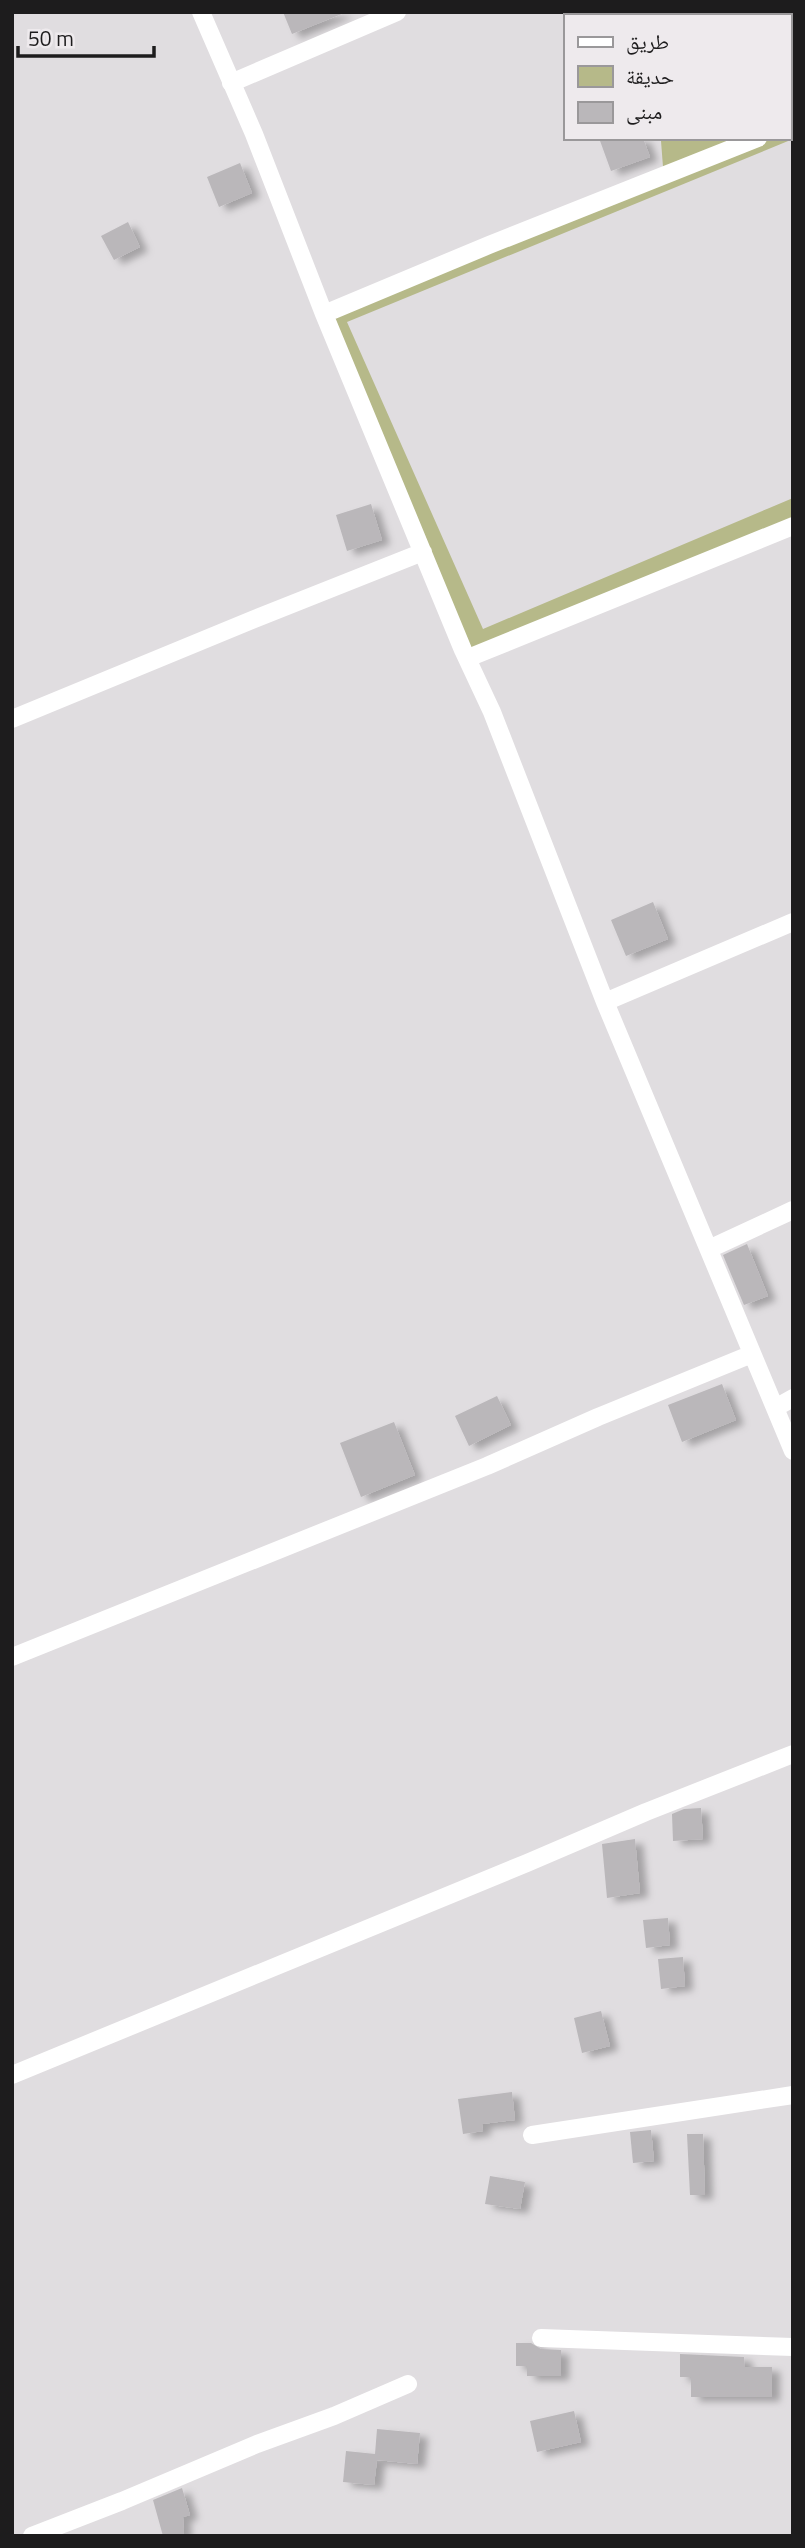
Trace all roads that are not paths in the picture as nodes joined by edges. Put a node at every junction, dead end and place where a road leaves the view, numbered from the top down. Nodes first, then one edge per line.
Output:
1 (201, 12) edge
2 (397, 12) edge
3 (231, 83) junction
4 (753, 140) edge
5 (324, 314) junction
6 (793, 526) edge
7 (423, 552) junction
8 (468, 658) junction
9 (12, 719) edge
10 (793, 922) edge
11 (605, 1002) junction
12 (793, 1210) edge
13 (709, 1250) junction
14 (752, 1354) junction
15 (793, 1398) edge
16 (775, 1408) junction
17 (793, 1451) edge
18 (12, 1657) edge
19 (793, 1754) edge
20 (12, 2076) edge
21 (793, 2095) edge
22 (532, 2135) dead end
23 (541, 2338) dead end
24 (793, 2347) edge
25 (408, 2384) dead end
26 (32, 2536) edge

1 - 3 street
2 - 3 street
3 - 5 street
4 - 5 street
5 - 7 street
6 - 8 street
7 - 8 street
7 - 9 street
8 - 11 street
10 - 11 street
11 - 13 street
12 - 13 street
13 - 14 street
14 - 16 street
14 - 18 street
15 - 16 street
16 - 17 street
19 - 20 street
21 - 22 street
23 - 24 street
25 - 26 street

